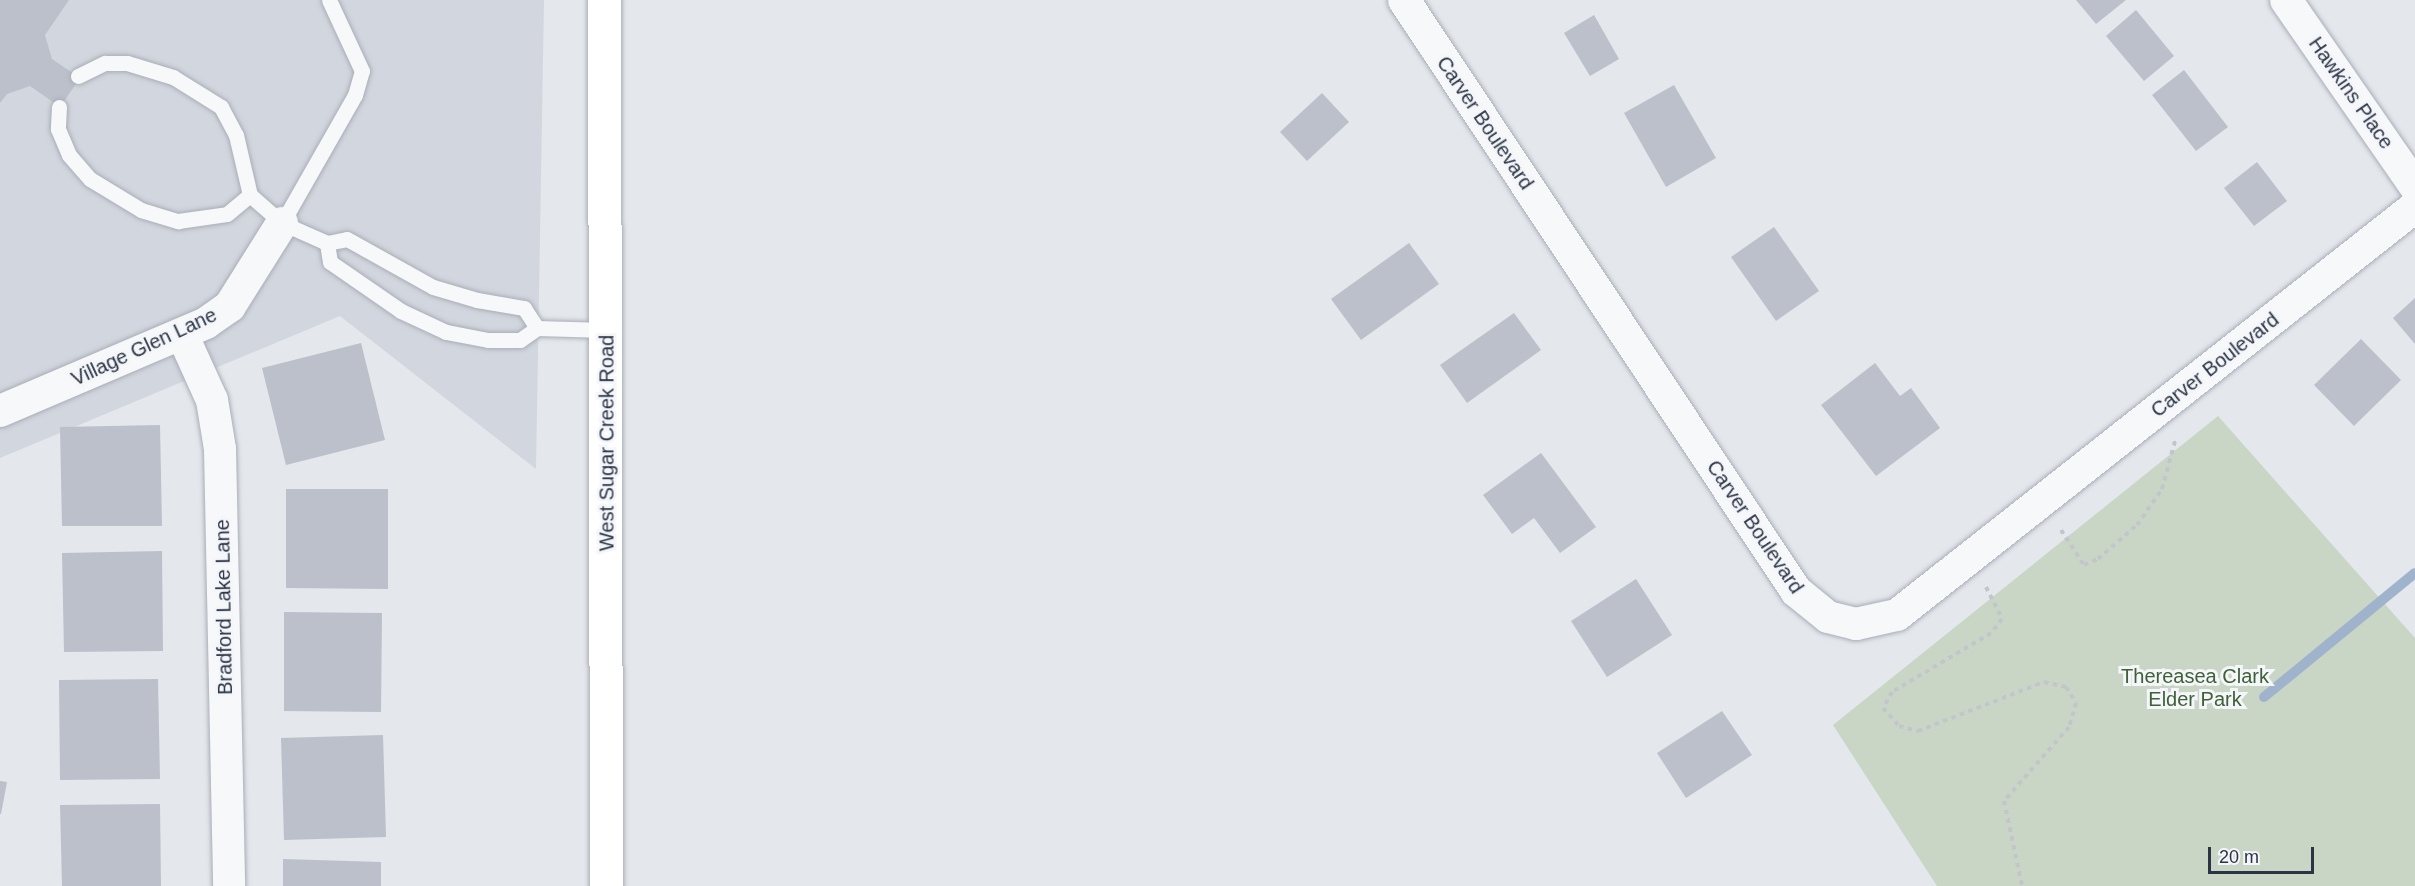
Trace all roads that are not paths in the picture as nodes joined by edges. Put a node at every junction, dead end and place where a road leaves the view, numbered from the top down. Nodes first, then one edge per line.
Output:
1 (329, 0) edge
2 (604, 0) edge
3 (1404, 0) edge
4 (2286, 0) edge
5 (78, 76) dead end
6 (59, 107) dead end
7 (2415, 186) edge
8 (250, 195) junction
9 (2415, 207) edge
10 (282, 223) junction
11 (327, 243) junction
12 (537, 328) junction
13 (606, 330) junction
14 (182, 334) junction
15 (0, 411) edge
16 (229, 886) edge
17 (606, 886) edge

1 - 10 lane
2 - 13 main road, West Sugar Creek Road
3 - 9 street, Carver Boulevard
4 - 7 street, Hawkins Place
5 - 8 lane
6 - 8 lane
8 - 10 lane
10 - 11 lane
10 - 14 street, Village Glen Lane
11 - 12 lane
11 - 12 lane
12 - 13 lane
13 - 17 main road, West Sugar Creek Road
14 - 15 street, Village Glen Lane
14 - 16 street, Bradford Lake Lane

